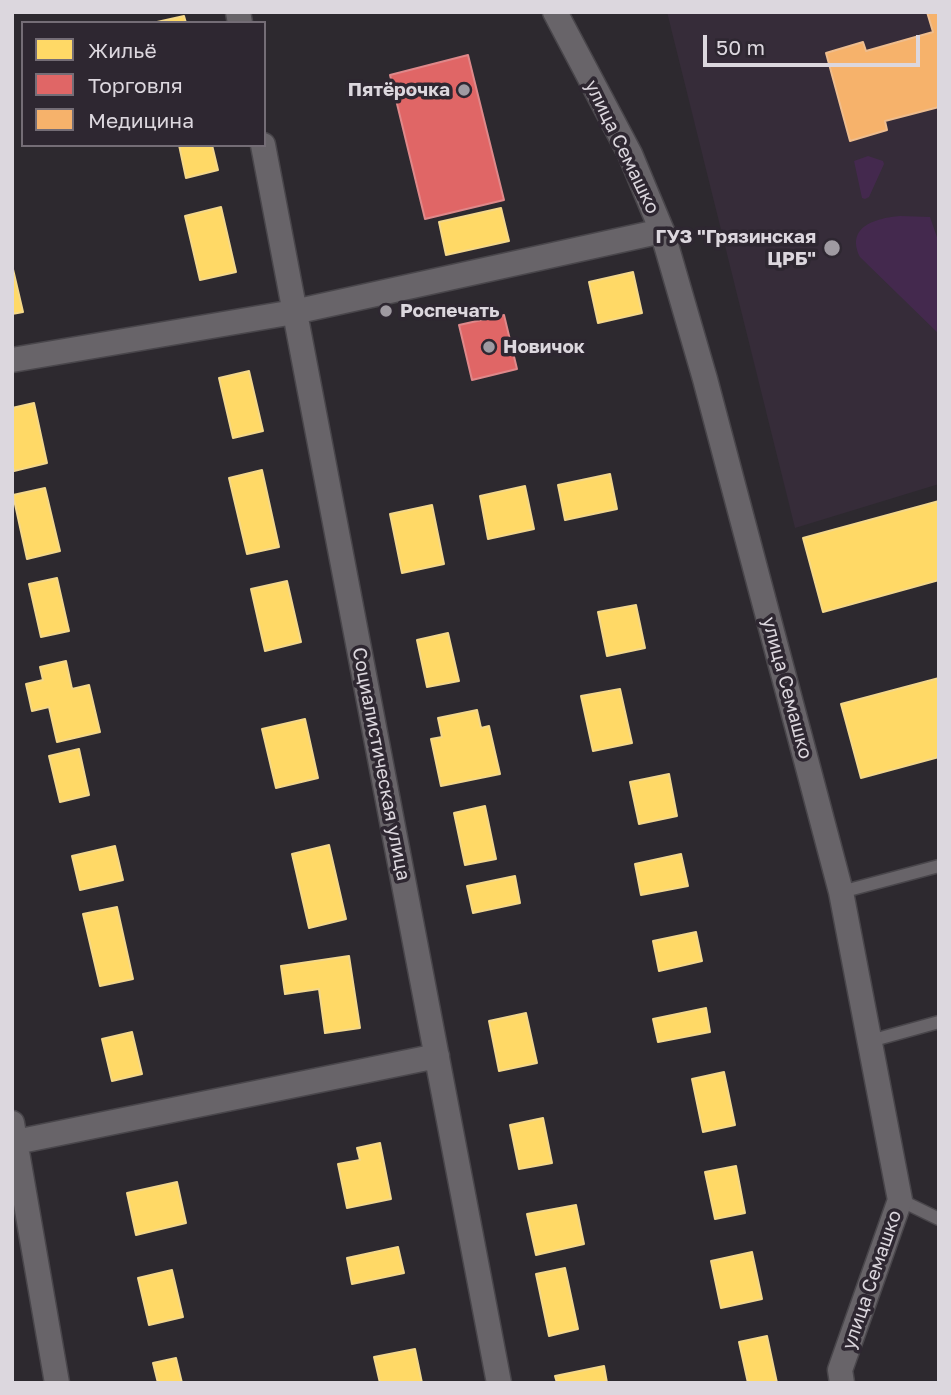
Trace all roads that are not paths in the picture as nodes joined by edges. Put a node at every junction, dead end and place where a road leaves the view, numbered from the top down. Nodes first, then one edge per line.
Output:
1 (555, 12) edge
2 (263, 147) edge
3 (662, 231) junction
4 (294, 312) junction
5 (12, 359) edge
6 (939, 866) edge
7 (841, 892) junction
8 (939, 1022) edge
9 (870, 1041) junction
10 (438, 1056) junction
11 (14, 1133) edge
12 (900, 1199) junction
13 (939, 1219) edge
14 (57, 1383) edge
15 (499, 1383) edge
16 (842, 1383) edge

1 - 3 street, улица Семашко
2 - 4 street, Социалистическая улица
3 - 4 street
3 - 7 street, улица Семашко
4 - 5 street
4 - 10 street, Социалистическая улица
6 - 7 lane
7 - 9 street, улица Семашко
8 - 9 lane
9 - 12 street, улица Семашко
10 - 11 street
10 - 15 street, Социалистическая улица
11 - 14 street
12 - 13 lane
12 - 16 street, улица Семашко

